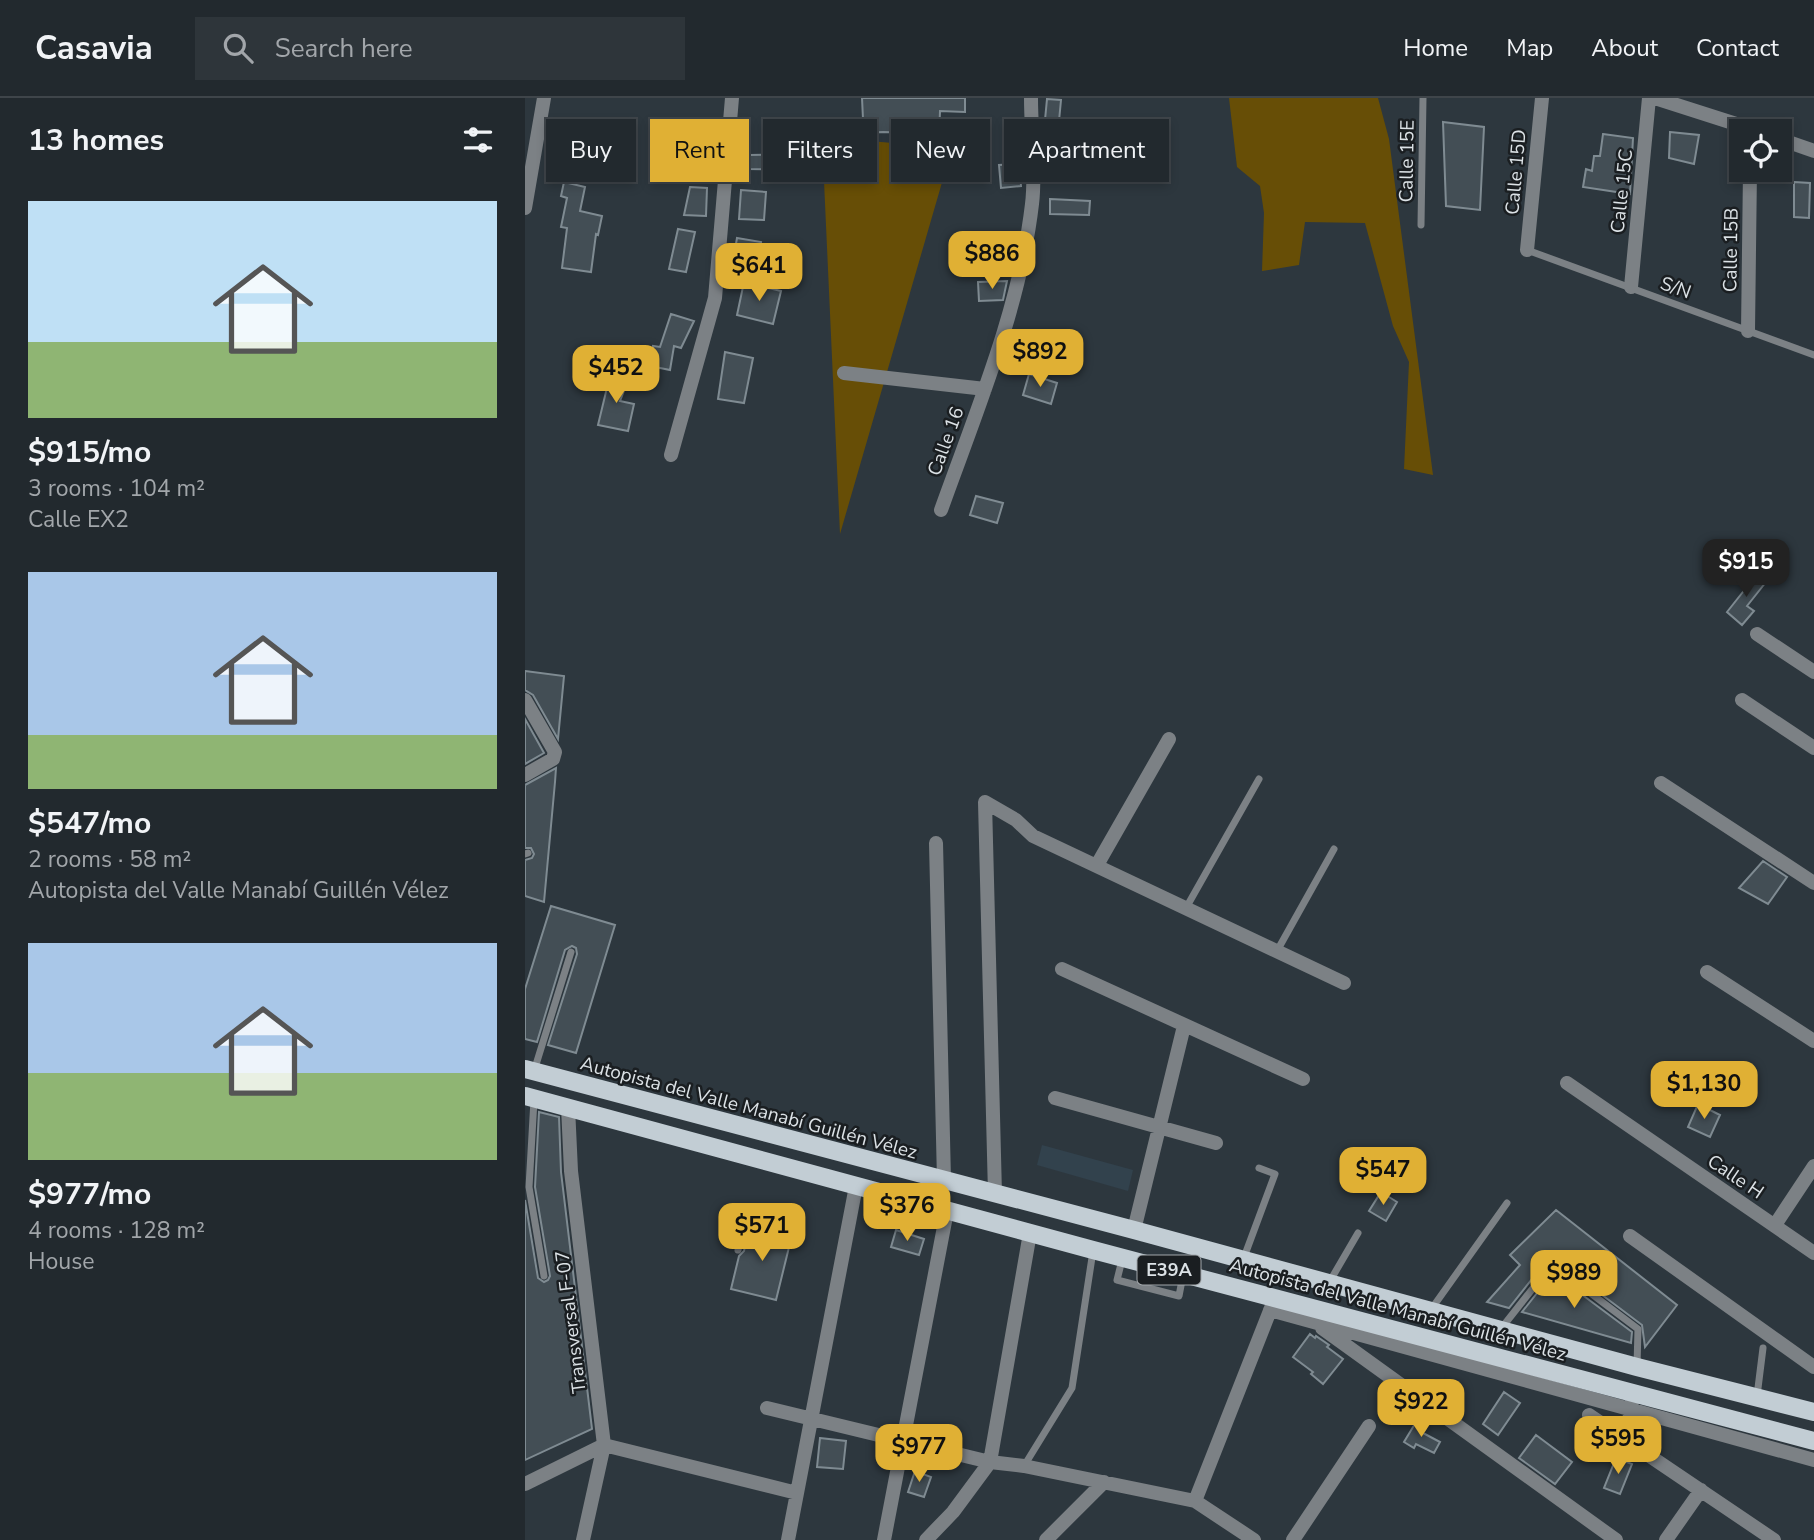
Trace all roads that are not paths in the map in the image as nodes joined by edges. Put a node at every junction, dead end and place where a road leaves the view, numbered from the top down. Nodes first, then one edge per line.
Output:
1 (544, 98) edge
2 (732, 98) edge
3 (1031, 98) edge
4 (1423, 98) edge
5 (1542, 98) edge
6 (1649, 98) edge
7 (1655, 98) edge
8 (1729, 122) edge
9 (1792, 143) edge
10 (1814, 151) edge
11 (1750, 182) edge
12 (525, 208) edge
13 (1421, 225) dead end
14 (1527, 250) joint
15 (1631, 287) junction
16 (1748, 331) junction
17 (1814, 355) edge
18 (843, 373) dead end
19 (985, 389) junction
20 (671, 455) dead end
21 (941, 510) dead end
22 (1757, 635) dead end
23 (1814, 672) edge
24 (525, 699) edge
25 (1742, 700) dead end
26 (1169, 739) dead end
27 (1814, 748) edge
28 (525, 775) edge
29 (1259, 779) dead end
30 (1661, 783) dead end
31 (936, 843) dead end
32 (1334, 849) dead end
33 (1097, 865) junction
34 (1814, 883) edge
35 (1186, 908) junction
36 (1277, 951) junction
37 (571, 952) dead end
38 (1062, 969) dead end
39 (1707, 971) dead end
40 (1344, 983) dead end
41 (1184, 1026) junction
42 (1814, 1041) edge
43 (530, 1070) edge
44 (1303, 1079) dead end
45 (1567, 1083) dead end
46 (529, 1097) edge
47 (1055, 1098) dead end
48 (568, 1107) junction
49 (1159, 1128) junction
50 (1216, 1143) dead end
51 (1814, 1166) edge
52 (895, 1167) junction
53 (1259, 1168) dead end
54 (944, 1180) junction
55 (856, 1186) junction
56 (995, 1194) junction
57 (888, 1195) junction
58 (1507, 1203) dead end
59 (747, 1207) dead end
60 (947, 1211) junction
61 (1775, 1225) junction
62 (1134, 1230) junction
63 (1030, 1233) junction
64 (1358, 1233) dead end
65 (1630, 1236) dead end
66 (738, 1250) dead end
67 (1093, 1250) junction
68 (1814, 1253) edge
69 (1243, 1260) junction
70 (544, 1276) dead end
71 (1329, 1283) junction
72 (1278, 1303) junction
73 (1430, 1311) junction
74 (1314, 1323) junction
75 (1500, 1330) junction
76 (1763, 1348) dead end
77 (1637, 1367) junction
78 (1814, 1367) edge
79 (1757, 1397) junction
80 (1632, 1403) junction
81 (767, 1408) dead end
82 (1814, 1412) edge
83 (1589, 1415) dead end
84 (813, 1419) junction
85 (1369, 1426) dead end
86 (1626, 1439) junction
87 (903, 1441) junction
88 (1814, 1441) edge
89 (604, 1445) junction
90 (1814, 1460) edge
91 (990, 1462) junction
92 (1024, 1466) junction
93 (1104, 1482) junction
94 (525, 1484) edge
95 (1701, 1490) junction
96 (797, 1493) junction
97 (1195, 1501) junction
98 (583, 1540) edge
99 (788, 1540) edge
100 (884, 1540) edge
101 (926, 1540) edge
102 (1046, 1540) edge
103 (1254, 1540) edge
104 (1293, 1540) edge
105 (1616, 1540) edge
106 (1666, 1540) edge
107 (1774, 1540) edge

1 - 12 street
2 - 20 street
3 - 19 street, Calle 16
4 - 13 lane, Calle 15E
5 - 14 street, Calle 15D
6 - 15 street, Calle 15C
7 - 8 street
9 - 10 street
11 - 16 street, Calle 15B
14 - 15 lane, S/N
15 - 16 lane, S/N
16 - 17 lane, S/N
18 - 19 street
19 - 21 street, Calle 16
22 - 23 street
24 - 28 street
25 - 27 street
26 - 33 street
29 - 35 lane
30 - 34 street
31 - 54 street
32 - 36 lane
33 - 35 street
33 - 56 street
35 - 36 street
36 - 40 street
37 - 43 lane
38 - 41 street
39 - 42 street
41 - 44 street
41 - 49 street
43 - 52 main road, Autopista del Valle Manabí Guillén Vélez / E39A
45 - 61 street, Calle H
46 - 48 main road, Autopista del Valle Manabí Guillén Vélez / E39A
46 - 70 lane
47 - 49 street
48 - 55 main road, Autopista del Valle Manabí Guillén Vélez / E39A
48 - 89 street, Transversal F-07
49 - 50 street
49 - 62 street
51 - 61 street
52 - 54 main road, Autopista del Valle Manabí Guillén Vélez / E39A
52 - 57 main road
53 - 69 lane
54 - 56 main road, Autopista del Valle Manabí Guillén Vélez / E39A
55 - 57 main road, Autopista del Valle Manabí Guillén Vélez / E39A
55 - 84 street
56 - 62 main road, Autopista del Valle Manabí Guillén Vélez / E39A
57 - 60 main road, Autopista del Valle Manabí Guillén Vélez / E39A
58 - 73 lane
59 - 66 lane
60 - 63 main road, Autopista del Valle Manabí Guillén Vélez / E39A
60 - 87 street
61 - 68 street, Calle H
62 - 69 main road, Autopista del Valle Manabí Guillén Vélez / E39A
63 - 67 main road, Autopista del Valle Manabí Guillén Vélez / E39A
63 - 91 street
64 - 71 lane
65 - 78 street
67 - 72 main road, Autopista del Valle Manabí Guillén Vélez / E39A
67 - 92 lane
69 - 71 main road, Autopista del Valle Manabí Guillén Vélez / E39A
71 - 73 main road, Autopista del Valle Manabí Guillén Vélez / E39A
72 - 74 street
72 - 74 street
72 - 80 main road, Autopista del Valle Manabí Guillén Vélez / E39A
72 - 97 street
73 - 75 main road, Autopista del Valle Manabí Guillén Vélez / E39A
74 - 80 street
74 - 105 street
75 - 77 main road, Autopista del Valle Manabí Guillén Vélez / E39A
75 - 77 lane
76 - 79 lane
77 - 79 main road, Autopista del Valle Manabí Guillén Vélez / E39A
79 - 82 main road, Autopista del Valle Manabí Guillén Vélez / E39A
80 - 86 street
80 - 88 main road, Autopista del Valle Manabí Guillén Vélez / E39A
80 - 90 street
81 - 84 street
83 - 86 street
84 - 87 street
84 - 96 street
85 - 104 street
86 - 95 street
87 - 91 street
87 - 100 street
89 - 94 street
89 - 96 street
89 - 98 street, Transversal F-07
91 - 92 street
91 - 101 street
92 - 93 street
93 - 97 street
93 - 102 street
95 - 106 street
95 - 107 street
96 - 99 street
97 - 103 street

